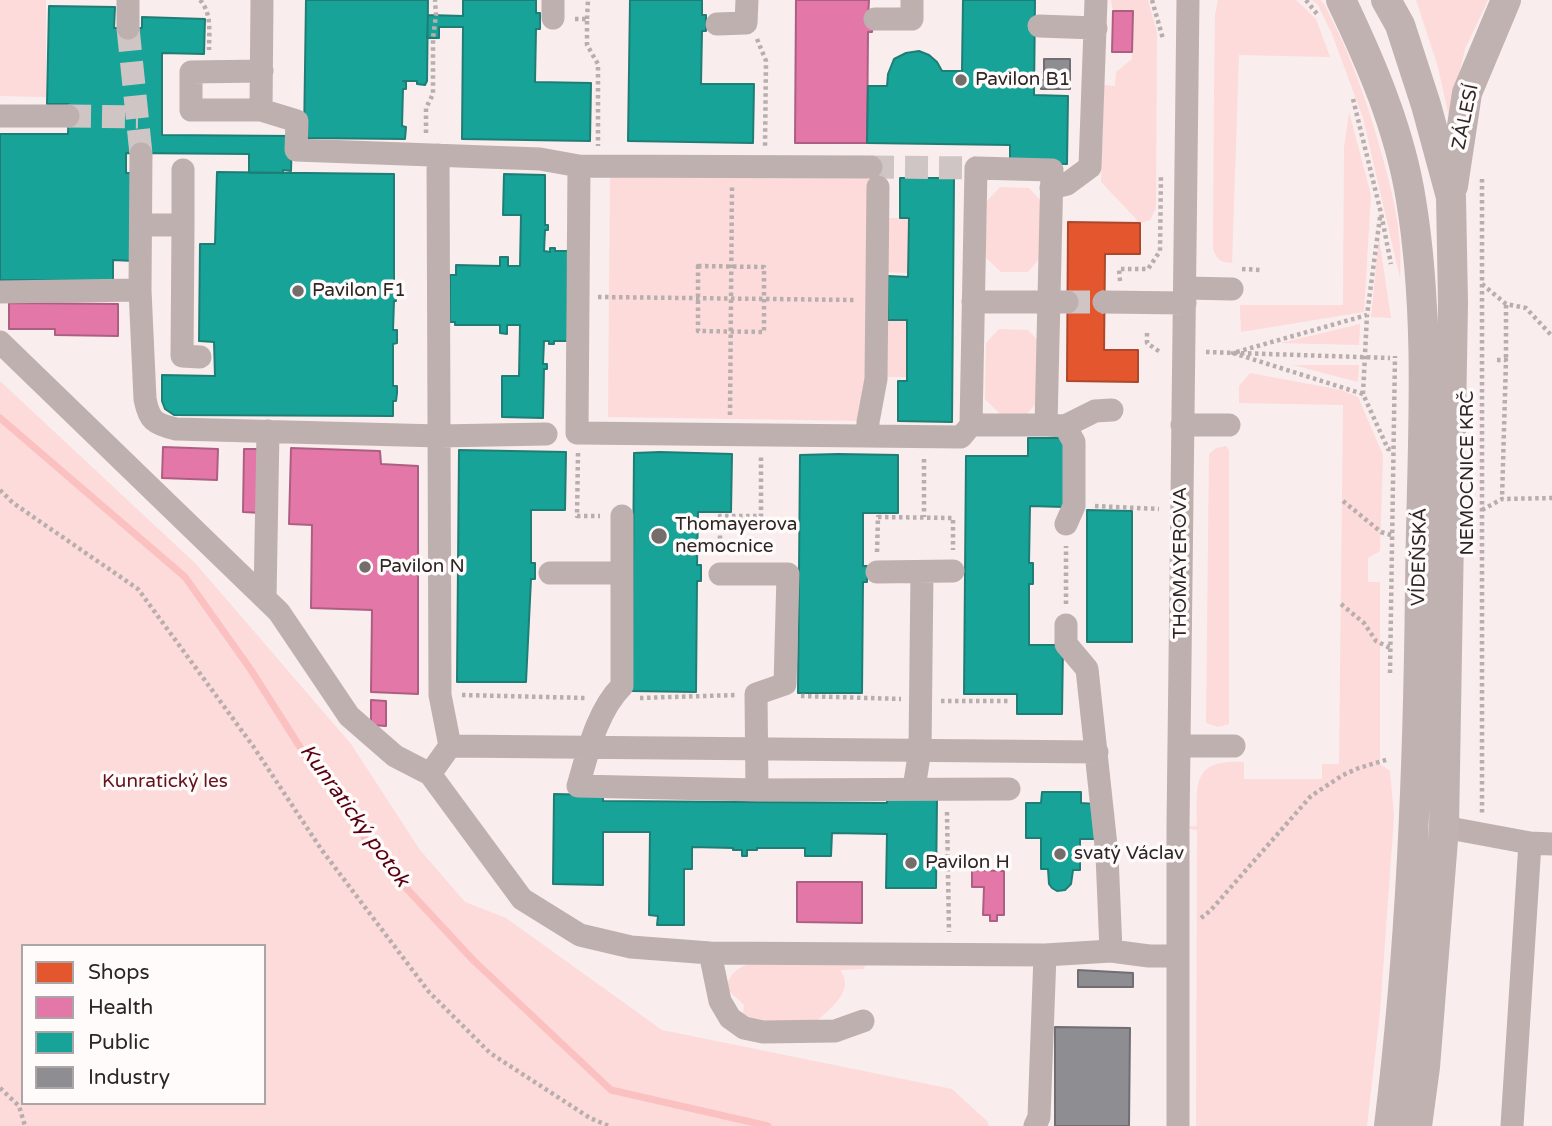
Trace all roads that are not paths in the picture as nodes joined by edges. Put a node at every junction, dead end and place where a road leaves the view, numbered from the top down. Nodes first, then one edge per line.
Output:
1 (128, 0) edge
2 (262, 0) edge
3 (747, 0) edge
4 (912, 0) edge
5 (1096, 0) edge
6 (1188, 0) edge
7 (1386, 0) edge
8 (1506, 0) edge
9 (1330, 8) edge
10 (875, 19) dead end
11 (717, 24) dead end
12 (1039, 26) dead end
13 (128, 28) tunnel mouth
14 (1096, 28) junction
15 (262, 71) junction
16 (261, 110) junction
17 (0, 116) edge
18 (68, 116) tunnel mouth
19 (141, 153) tunnel mouth
20 (438, 155) junction
21 (579, 166) junction
22 (183, 170) dead end
23 (1051, 188) junction
24 (1451, 197) junction
25 (141, 225) junction
26 (183, 225) junction
27 (1232, 289) dead end
28 (140, 290) junction
29 (0, 292) edge
30 (1108, 294) tunnel mouth
31 (1185, 295) junction
32 (973, 302) junction
33 (1058, 302) junction
34 (0, 342) edge
35 (200, 356) dead end
36 (1112, 410) dead end
37 (971, 425) junction
38 (1182, 425) junction
39 (1229, 425) dead end
40 (1056, 426) junction
41 (268, 431) junction
42 (546, 434) dead end
43 (439, 436) junction
44 (868, 436) junction
45 (1070, 515) road end
46 (622, 516) dead end
47 (953, 571) road end
48 (877, 572) road end
49 (922, 572) junction
50 (550, 573) dead end
51 (622, 573) junction
52 (720, 574) road end
53 (265, 598) junction
54 (1066, 625) road end
55 (450, 746) junction
56 (1180, 746) junction
57 (1234, 746) dead end
58 (590, 747) junction
59 (756, 749) junction
60 (920, 750) junction
61 (1097, 752) junction
62 (430, 774) junction
63 (914, 788) junction
64 (1009, 789) dead end
65 (757, 790) junction
66 (1444, 827) junction
67 (1541, 844) edge
68 (1178, 945) junction
69 (1111, 951) junction
70 (710, 953) junction
71 (1045, 955) junction
72 (863, 1021) dead end
73 (1035, 1126) edge
74 (1178, 1126) edge
75 (1389, 1126) edge
76 (1417, 1126) edge
77 (1512, 1126) edge

1 - 13 street
2 - 15 street
3 - 11 street
4 - 10 street
5 - 14 street
6 - 31 street, THOMAYEROVA
7 - 24 main road, VÍDEŇSKÁ
8 - 24 main road, ZÁLESÍ
9 - 75 main road, VÍDEŇSKÁ
12 - 14 street
14 - 23 street
15 - 16 street
15 - 16 street
16 - 20 street
17 - 18 street
19 - 25 street
20 - 21 street
20 - 43 street
21 - 44 street
21 - 44 street
22 - 26 street
23 - 32 street
23 - 33 street
24 - 66 main road, VÍDEŇSKÁ
25 - 26 street
25 - 28 street
26 - 35 street
27 - 31 street
28 - 29 street
28 - 41 street
30 - 31 street
31 - 38 street, THOMAYEROVA
32 - 33 street
32 - 37 street
33 - 40 street
34 - 53 street
36 - 40 street
37 - 40 street
37 - 44 street
38 - 39 street
38 - 56 street, THOMAYEROVA
40 - 45 street
41 - 43 street
41 - 53 street
42 - 43 street
43 - 55 street
46 - 51 street
47 - 49 street
48 - 49 street
49 - 60 street
50 - 51 street
51 - 58 street
52 - 59 street
53 - 62 street
54 - 61 street
55 - 58 street
55 - 62 street
56 - 57 street
56 - 68 street, THOMAYEROVA
58 - 59 street
58 - 65 street
59 - 60 street
59 - 65 street
60 - 61 street
60 - 63 street
61 - 69 street
62 - 70 street
63 - 64 street
63 - 65 street
66 - 67 street
66 - 76 main road, VÍDEŇSKÁ
67 - 77 street
68 - 69 street
68 - 74 street, THOMAYEROVA
69 - 71 street
70 - 71 street
70 - 72 street
71 - 73 street

